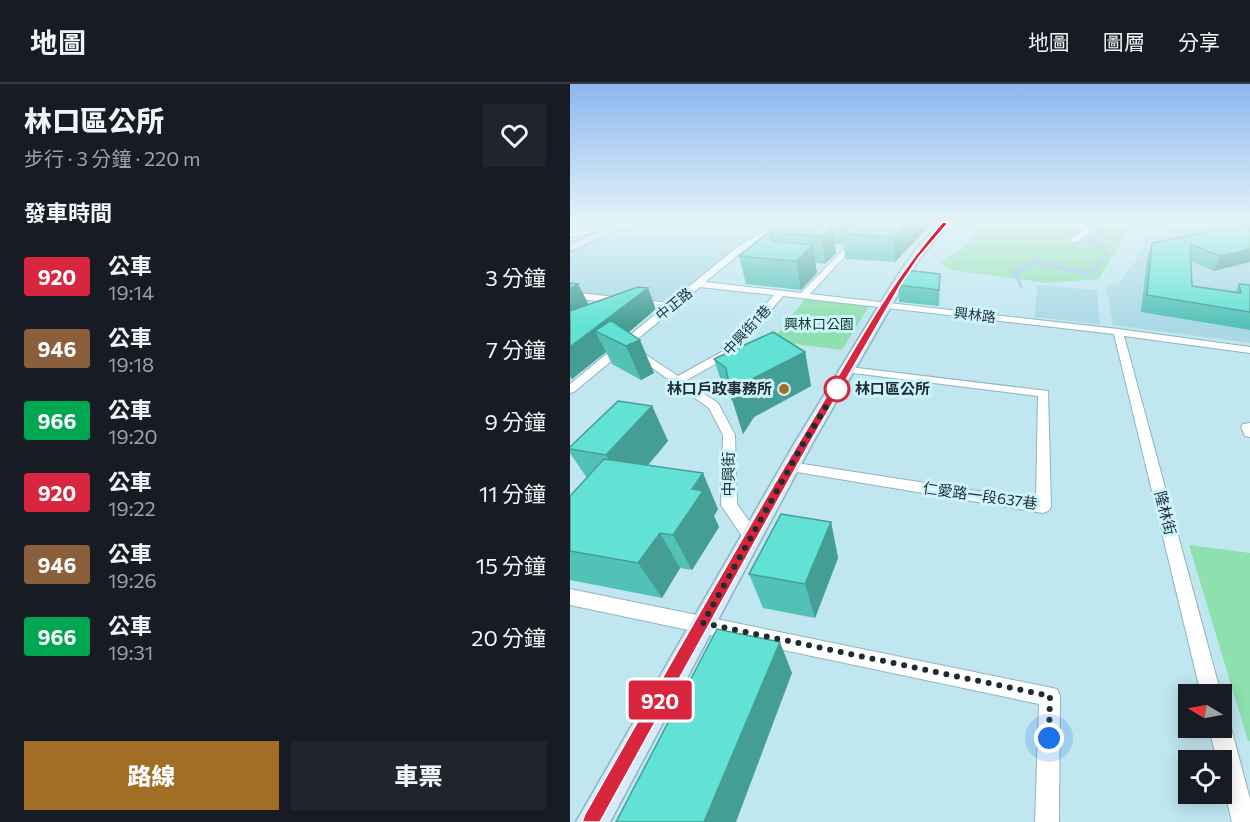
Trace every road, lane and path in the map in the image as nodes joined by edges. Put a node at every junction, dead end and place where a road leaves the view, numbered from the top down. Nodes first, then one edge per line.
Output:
1 (730, 257) edge
2 (840, 257) edge
3 (914, 257) edge
4 (816, 268) dead end
5 (828, 269) junction
6 (700, 284) junction
7 (781, 293) junction
8 (570, 295) edge
9 (804, 295) junction
10 (647, 304) junction
11 (885, 304) junction
12 (670, 306) junction
13 (625, 312) edge
14 (1118, 332) junction
15 (626, 346) junction
16 (1250, 351) edge
17 (849, 370) junction
18 (679, 380) junction
19 (573, 384) edge
20 (1250, 427) edge
21 (1250, 433) edge
22 (790, 467) junction
23 (752, 537) junction
24 (570, 597) edge
25 (703, 623) junction
26 (1208, 684) edge
27 (1223, 738) edge
28 (592, 822) edge
29 (1047, 822) edge
30 (1244, 822) edge

1 - 6 street, 中正路
2 - 5 street
3 - 11 main road
4 - 5 street
5 - 9 street
6 - 7 street, 興林路
6 - 12 street, 中正路
7 - 9 street, 興林路
7 - 18 street, 中興街1巷
8 - 10 street
9 - 11 street, 興林路
10 - 12 street
10 - 13 street
11 - 14 street, 興林路
11 - 17 main road
12 - 15 street, 中正路
14 - 16 street, 興林路
14 - 26 street, 隆林街
15 - 18 street, 中興街
15 - 19 street, 中正路
17 - 22 main road
17 - 22 street, 仁愛路一段637巷
18 - 23 street, 中興街
20 - 21 street
22 - 23 main road
23 - 25 main road
24 - 25 street
25 - 28 main road
25 - 29 street
27 - 30 street

